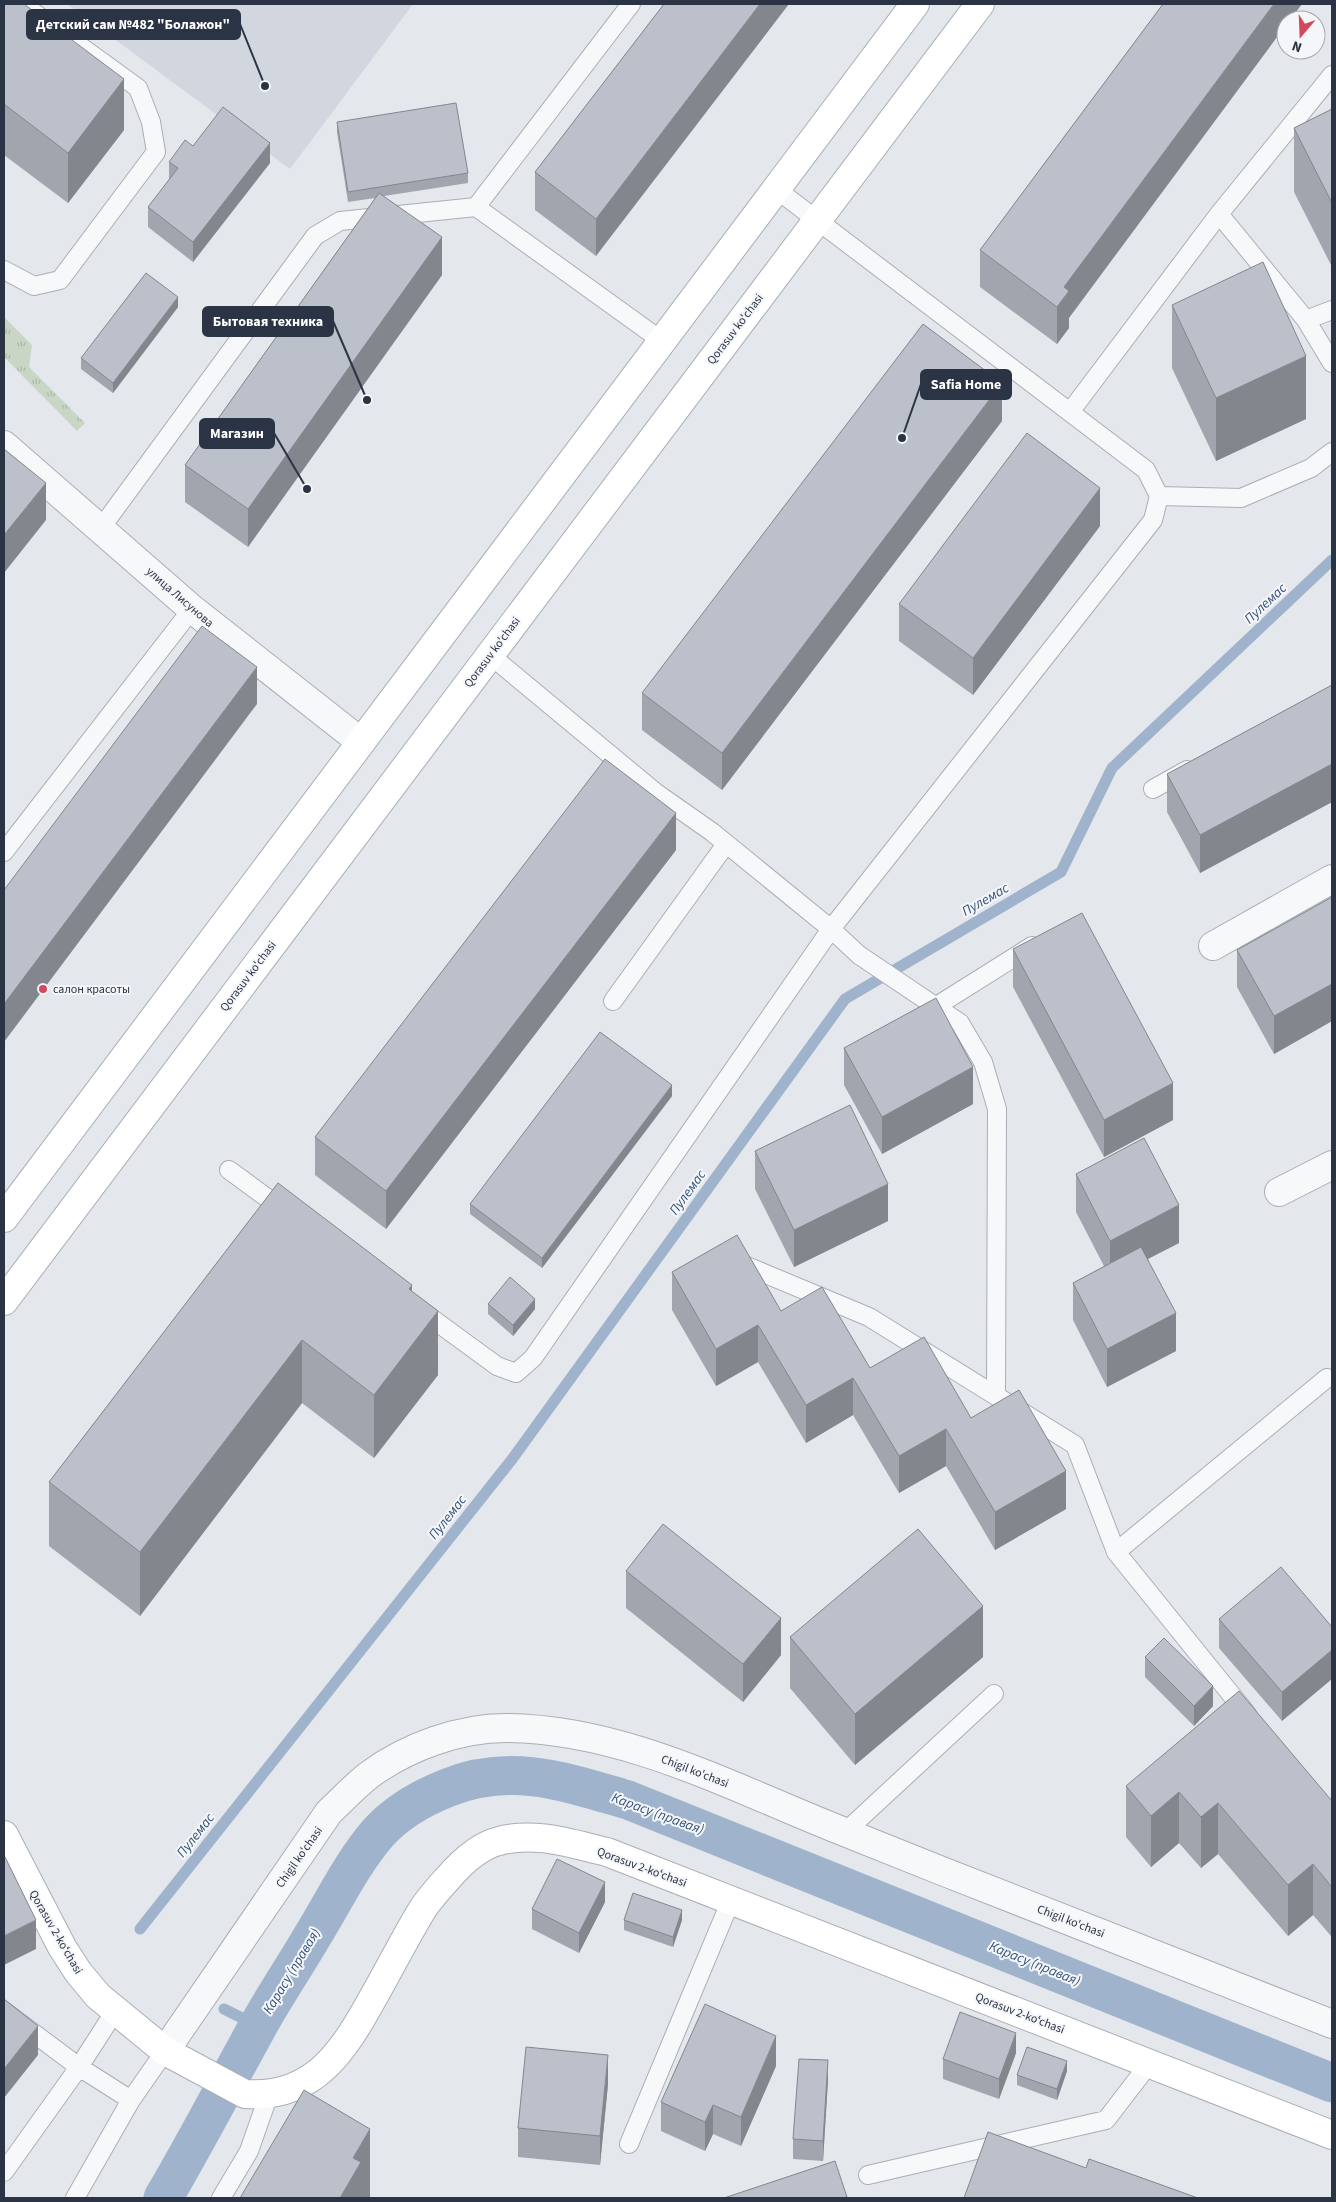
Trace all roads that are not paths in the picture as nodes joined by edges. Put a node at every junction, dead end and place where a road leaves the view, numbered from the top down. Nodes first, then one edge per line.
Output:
1 (22, 4) edge
2 (631, 4) edge
3 (915, 4) edge
4 (980, 4) edge
5 (1332, 75) edge
6 (776, 189) junction
7 (476, 206) junction
8 (1219, 214) junction
9 (817, 220) junction
10 (4, 270) edge
11 (1332, 310) edge
12 (1306, 320) junction
13 (662, 341) junction
14 (1332, 362) edge
15 (1070, 412) junction
16 (4, 445) edge
17 (1332, 452) edge
18 (1159, 496) junction
19 (101, 528) junction
20 (192, 609) junction
21 (490, 655) junction
22 (361, 742) junction
23 (1204, 761) edge
24 (1153, 789) dead end
25 (726, 844) junction
26 (4, 852) edge
27 (1332, 879) edge
28 (831, 929) junction
29 (1044, 938) edge
30 (1214, 946) dead end
31 (613, 1001) dead end
32 (935, 1007) junction
33 (1332, 1165) edge
34 (229, 1170) dead end
35 (1279, 1192) dead end
36 (4, 1218) edge
37 (300, 1222) edge
38 (730, 1258) edge
39 (5, 1296) edge
40 (403, 1297) edge
41 (1327, 1378) dead end
42 (996, 1396) junction
43 (1116, 1552) junction
44 (994, 1694) dead end
45 (1258, 1728) edge
46 (844, 1833) junction
47 (4, 1835) edge
48 (731, 1900) junction
49 (4, 2011) edge
50 (115, 2011) junction
51 (1332, 2024) edge
52 (164, 2052) junction
53 (1149, 2064) junction
54 (79, 2067) junction
55 (257, 2094) junction
56 (131, 2100) junction
57 (1332, 2135) edge
58 (629, 2144) dead end
59 (4, 2172) edge
60 (868, 2174) dead end
61 (75, 2198) edge
62 (220, 2198) edge

1 - 10 lane
2 - 7 lane
3 - 6 main road
4 - 9 main road, Qorasuv ko'chasi
5 - 8 lane
6 - 9 lane
6 - 13 main road
7 - 13 lane
7 - 19 lane
8 - 12 lane
8 - 15 lane
9 - 15 lane
9 - 21 main road, Qorasuv ko'chasi
11 - 12 lane
12 - 14 lane
13 - 22 main road
15 - 18 lane
16 - 19 street, улица Лисунова
17 - 18 lane
18 - 28 lane
19 - 20 street, улица Лисунова
20 - 22 street, улица Лисунова
20 - 26 lane
21 - 25 lane
21 - 39 main road, Qorasuv ko'chasi
22 - 36 main road
23 - 24 lane
25 - 28 lane
25 - 31 lane
27 - 30 street
28 - 32 lane
28 - 40 lane
29 - 32 lane
32 - 42 lane
33 - 35 street
34 - 37 lane
38 - 42 lane
41 - 43 lane
42 - 43 lane
43 - 45 lane
44 - 46 lane
46 - 51 street, Chigil ko'chasi
46 - 52 street, Chigil ko'chasi
47 - 50 main road, Qorasuv 2-koʻchasi
48 - 53 main road, Qorasuv 2-koʻchasi
48 - 55 main road, Qorasuv 2-koʻchasi
48 - 58 lane
49 - 54 lane
50 - 52 main road, Qorasuv 2-koʻchasi
50 - 54 lane
52 - 55 main road, Qorasuv 2-koʻchasi
52 - 56 lane
53 - 57 main road, Qorasuv 2-koʻchasi
53 - 60 lane
54 - 56 lane
54 - 59 lane
55 - 62 lane
56 - 61 lane

